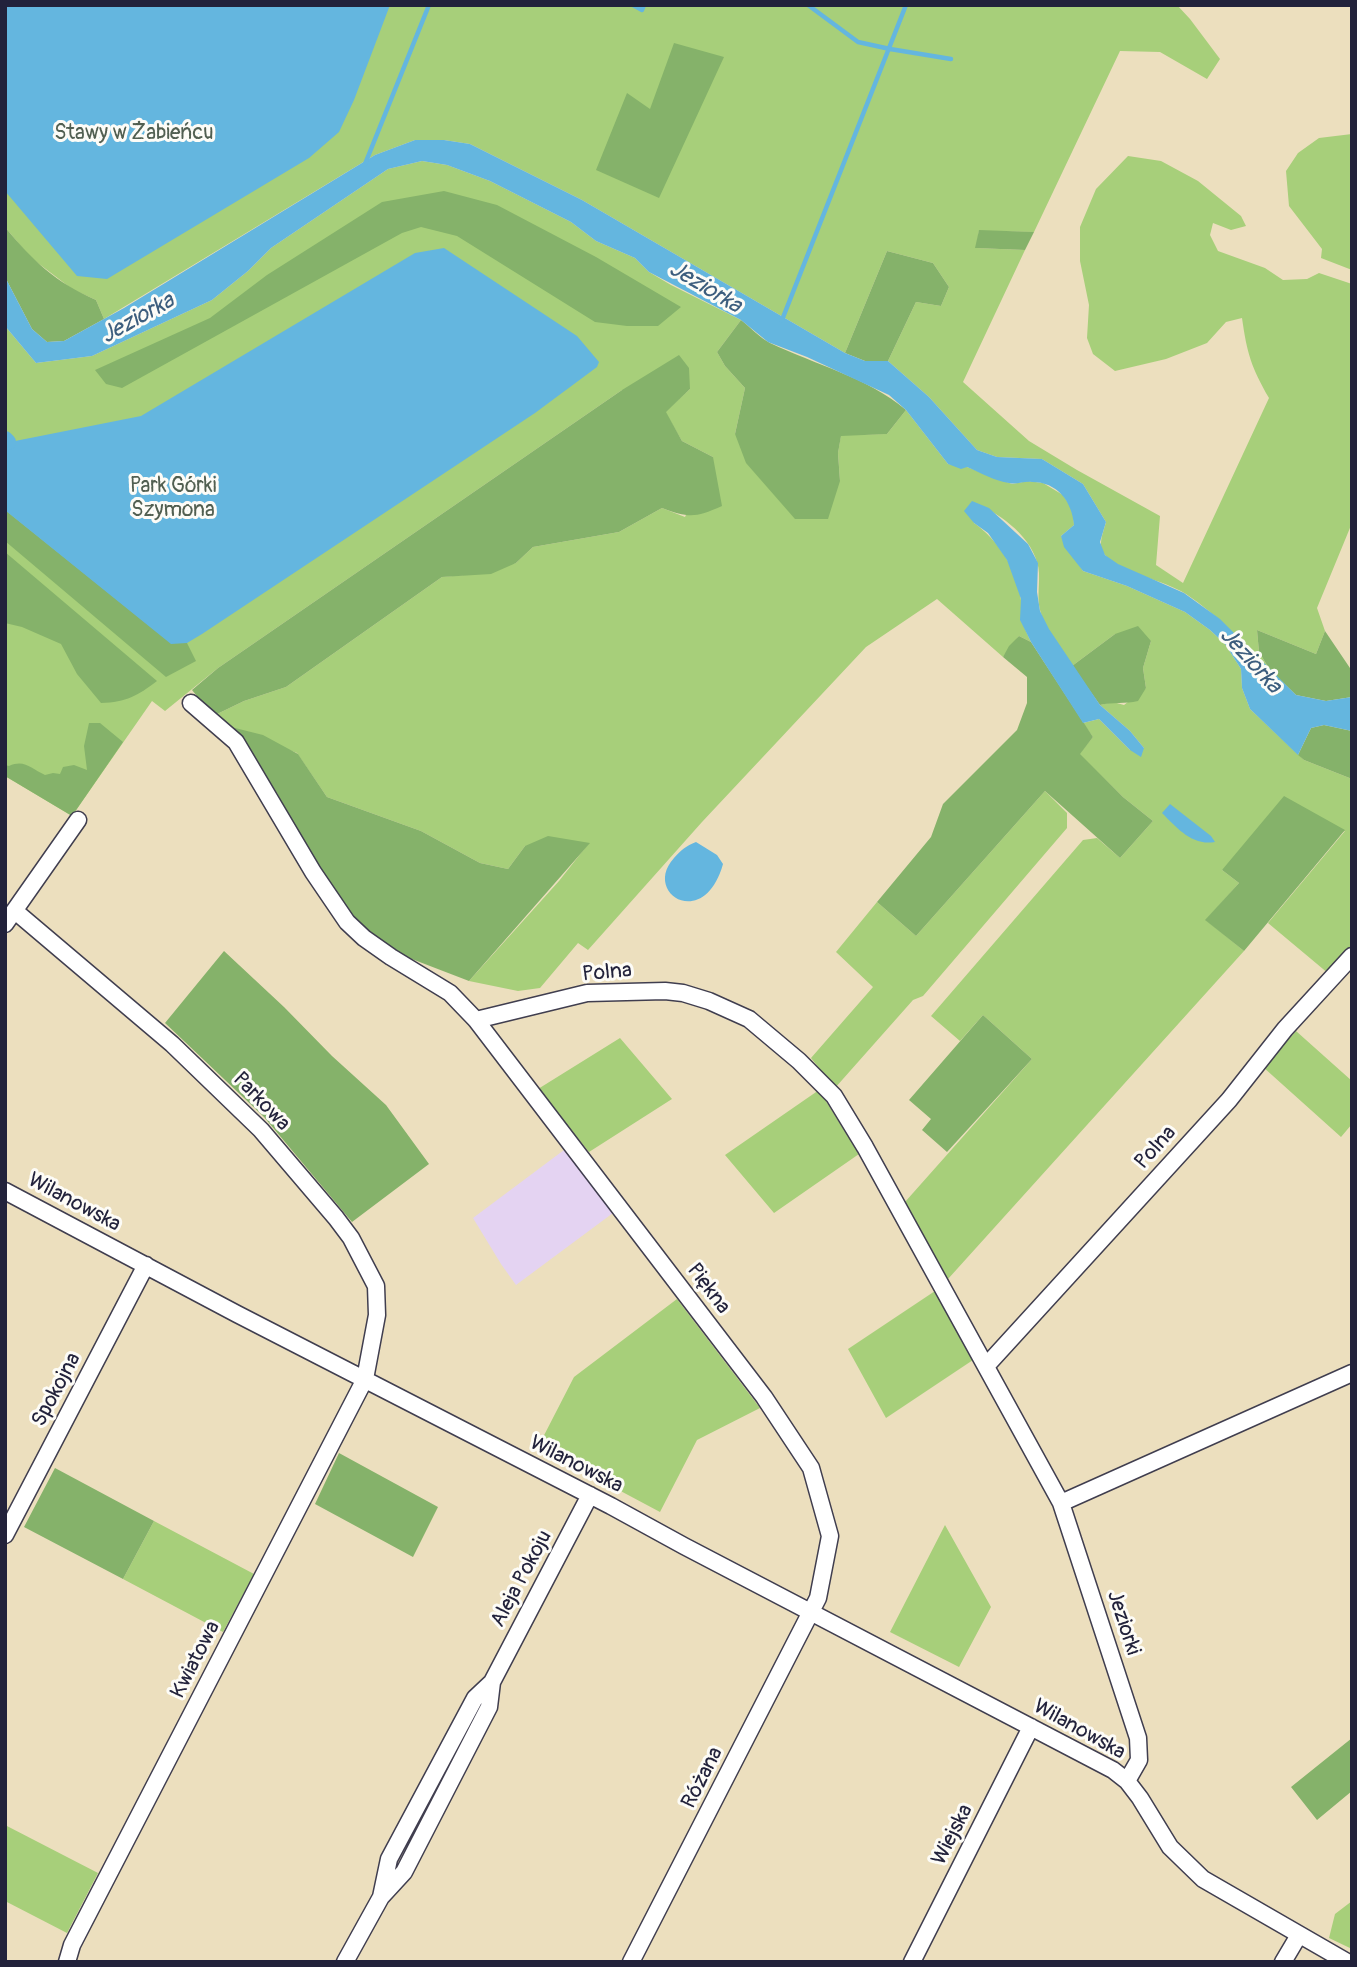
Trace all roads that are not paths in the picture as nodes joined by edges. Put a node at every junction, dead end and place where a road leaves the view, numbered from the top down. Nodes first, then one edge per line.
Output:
1 (191, 703) dead end
2 (78, 820) dead end
3 (10, 917) edge
4 (1352, 956) edge
5 (476, 1020) junction
6 (5, 1191) edge
7 (146, 1265) junction
8 (987, 1365) junction
9 (1352, 1373) edge
10 (365, 1379) junction
11 (590, 1495) junction
12 (1061, 1503) junction
13 (6, 1531) edge
14 (812, 1613) junction
15 (1031, 1727) junction
16 (1127, 1781) junction
17 (1299, 1934) junction
18 (67, 1962) edge
19 (345, 1962) edge
20 (631, 1962) edge
21 (912, 1962) edge
22 (1283, 1962) edge
23 (1347, 1962) edge

1 - 5 street
2 - 3 street
3 - 10 street, Parkowa
4 - 8 street, Polna
5 - 8 street, Polna
5 - 14 street, Piękna
6 - 7 street, Wilanowska
7 - 10 street, Wilanowska
7 - 13 street, Spokojna
8 - 12 street, Polna
9 - 12 street
10 - 11 street, Wilanowska
10 - 18 street, Kwiatowa
11 - 14 street, Wilanowska
11 - 19 street, Aleja Pokoju
12 - 16 street, Jeziorki
14 - 15 street, Wilanowska
14 - 20 street, Różana
15 - 16 street, Wilanowska
15 - 21 street, Wiejska
16 - 17 street
17 - 22 street
17 - 23 street

